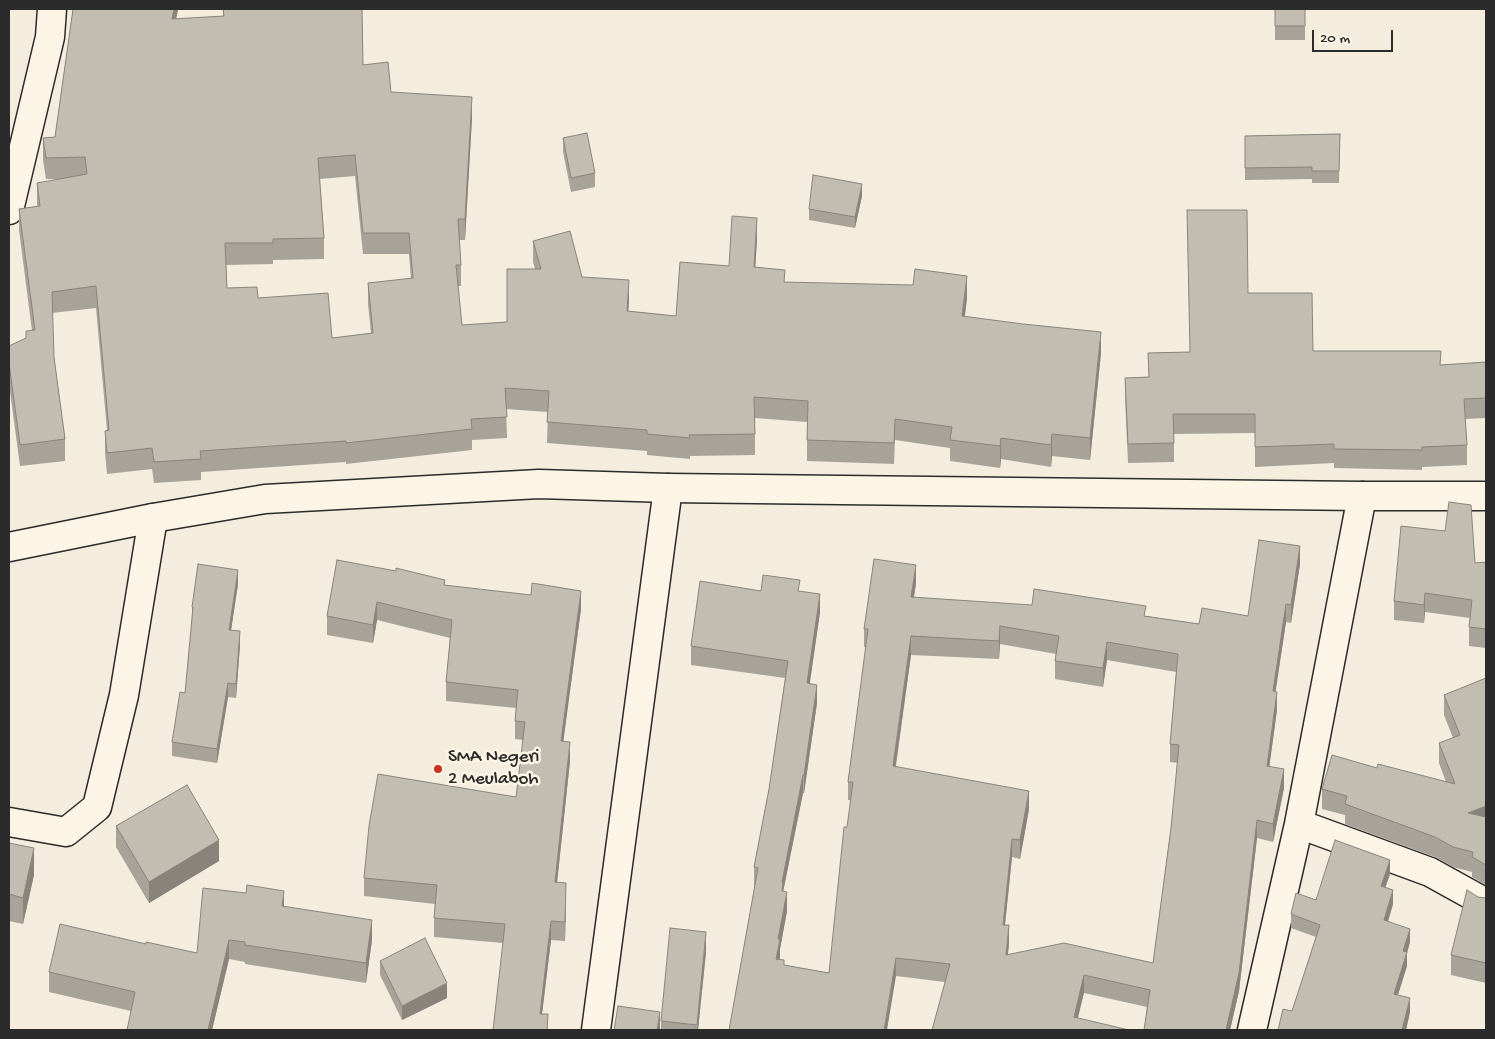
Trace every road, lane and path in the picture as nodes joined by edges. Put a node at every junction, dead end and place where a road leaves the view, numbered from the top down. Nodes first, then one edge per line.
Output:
1 (52, 9) edge
2 (9, 210) edge
3 (668, 488) junction
4 (1362, 496) junction
5 (1486, 496) edge
6 (153, 518) junction
7 (9, 547) edge
8 (9, 822) edge
9 (1299, 824) junction
10 (1486, 903) edge
11 (596, 1030) edge
12 (1252, 1030) edge

1 - 2 street
3 - 4 street
3 - 6 street
3 - 11 street
4 - 5 street
4 - 9 street
6 - 7 street
6 - 8 street
9 - 10 street
9 - 12 street

